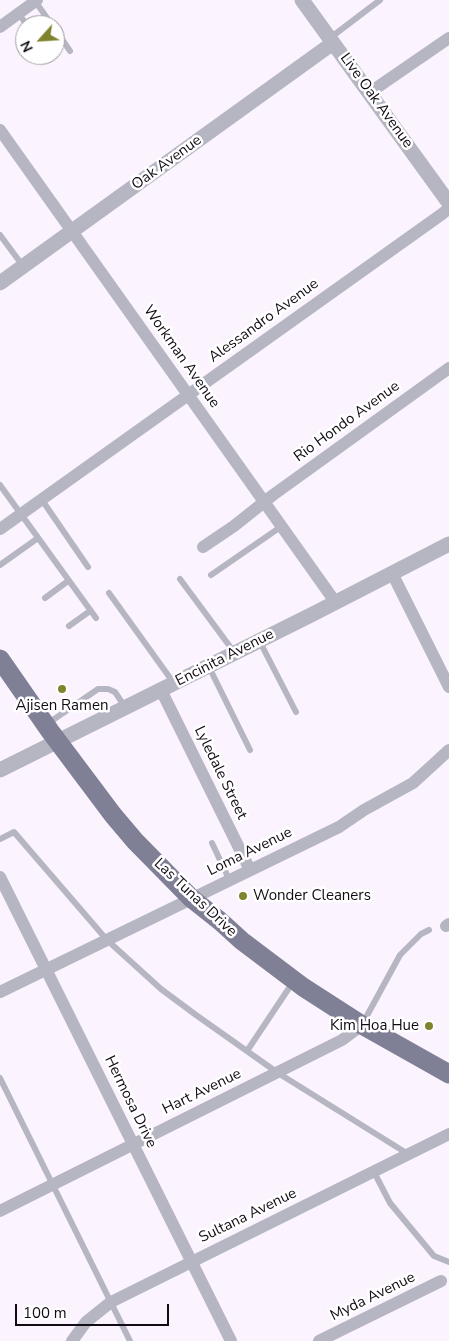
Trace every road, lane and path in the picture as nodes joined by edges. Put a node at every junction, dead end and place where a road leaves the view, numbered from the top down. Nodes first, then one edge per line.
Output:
1 (302, 0) edge
2 (380, 0) edge
3 (36, 1) edge
4 (18, 13) joint
5 (45, 15) edge
6 (0, 27) edge
7 (449, 38) edge
8 (332, 41) junction
9 (65, 44) edge
10 (70, 51) dead end
11 (369, 93) junction
12 (0, 130) edge
13 (449, 203) edge
14 (449, 208) edge
15 (72, 231) junction
16 (0, 235) edge
17 (23, 266) junction
18 (0, 283) edge
19 (449, 368) edge
20 (188, 396) junction
21 (0, 485) edge
22 (42, 500) junction
23 (264, 501) junction
24 (21, 514) junction
25 (282, 526) junction
26 (0, 529) edge
27 (38, 538) junction
28 (449, 544) edge
29 (203, 547) dead end
30 (0, 565) edge
31 (88, 567) dead end
32 (392, 573) junction
33 (211, 575) dead end
34 (180, 579) dead end
35 (68, 581) junction
36 (109, 593) dead end
37 (45, 598) dead end
38 (336, 603) junction
39 (90, 611) junction
40 (96, 618) dead end
41 (68, 626) dead end
42 (260, 641) junction
43 (235, 653) junction
44 (0, 659) edge
45 (208, 666) junction
46 (449, 686) edge
47 (168, 687) junction
48 (126, 709) junction
49 (296, 712) dead end
50 (46, 724) junction
51 (58, 742) junction
52 (250, 750) dead end
53 (449, 750) edge
54 (0, 770) edge
55 (0, 839) edge
56 (212, 843) dead end
57 (250, 870) junction
58 (0, 877) edge
59 (229, 879) junction
60 (192, 898) junction
61 (430, 930) dead end
62 (107, 940) junction
63 (46, 970) junction
64 (294, 981) junction
65 (0, 992) edge
66 (362, 1025) junction
67 (248, 1051) junction
68 (278, 1073) junction
69 (449, 1074) edge
70 (0, 1078) edge
71 (449, 1134) edge
72 (133, 1144) junction
73 (409, 1154) junction
74 (374, 1172) junction
75 (53, 1184) junction
76 (0, 1211) edge
77 (191, 1262) junction
78 (449, 1262) edge
79 (441, 1281) dead end
80 (111, 1302) junction
81 (72, 1341) edge
82 (130, 1341) edge
83 (231, 1341) edge
84 (319, 1341) edge

1 - 8 street, Live Oak Avenue
2 - 8 lane
3 - 4 street
3 - 5 lane
4 - 6 street
7 - 11 street
8 - 11 street, Live Oak Avenue
8 - 15 street, Oak Avenue
9 - 10 lane
11 - 13 street, Live Oak Avenue
12 - 15 street, Workman Avenue
14 - 20 street, Alessandro Avenue
15 - 17 street, Oak Avenue
15 - 20 street, Workman Avenue
16 - 17 lane
17 - 18 street, Oak Avenue
19 - 23 street, Rio Hondo Avenue
20 - 22 street, Alessandro Avenue
20 - 23 street, Workman Avenue
21 - 24 lane
22 - 24 street, Alessandro Avenue
22 - 31 lane
23 - 25 street, Workman Avenue
23 - 29 street, Rio Hondo Avenue
24 - 26 street, Alessandro Avenue
24 - 27 lane
25 - 33 lane
25 - 38 street, Workman Avenue
27 - 30 lane
27 - 35 lane
28 - 32 street, Encinita Avenue
32 - 38 street, Encinita Avenue
32 - 46 street
34 - 43 lane
35 - 37 lane
35 - 39 lane
36 - 47 lane
38 - 42 street, Encinita Avenue
39 - 40 lane
39 - 41 lane
42 - 43 street, Encinita Avenue
42 - 49 lane
43 - 45 street, Encinita Avenue
44 - 50 main road, Las Tunas Drive
45 - 47 street, Encinita Avenue
45 - 52 lane
47 - 48 street, Encinita Avenue
47 - 57 street, Lyledale Street
48 - 50 lane
48 - 51 street, Encinita Avenue
50 - 51 main road, Las Tunas Drive
51 - 54 street, Encinita Avenue
51 - 60 main road, Las Tunas Drive
53 - 57 street, Loma Avenue
55 - 62 lane
56 - 59 lane
57 - 59 street, Loma Avenue
58 - 63 street, Hermosa Drive
59 - 60 street, Loma Avenue
60 - 62 street, Loma Avenue
60 - 64 main road, Las Tunas Drive
61 - 66 lane
62 - 63 street, Loma Avenue
62 - 67 lane
63 - 65 street, Loma Avenue
63 - 72 street, Hermosa Drive
64 - 66 main road, Las Tunas Drive
64 - 67 lane
66 - 68 street, Hart Avenue
66 - 69 main road, Las Tunas Drive
67 - 68 lane
68 - 72 street, Hart Avenue
68 - 73 lane
70 - 75 lane
71 - 73 street, Sultana Avenue
72 - 75 street, Hart Avenue
72 - 77 street, Hermosa Drive
73 - 74 street, Sultana Avenue
74 - 77 street, Sultana Avenue
74 - 78 lane
75 - 76 street, Hart Avenue
75 - 80 lane
77 - 80 street, Sultana Avenue
77 - 83 street, Hermosa Drive
79 - 84 street, Myda Avenue
80 - 81 street, Sultana Avenue
80 - 82 lane

